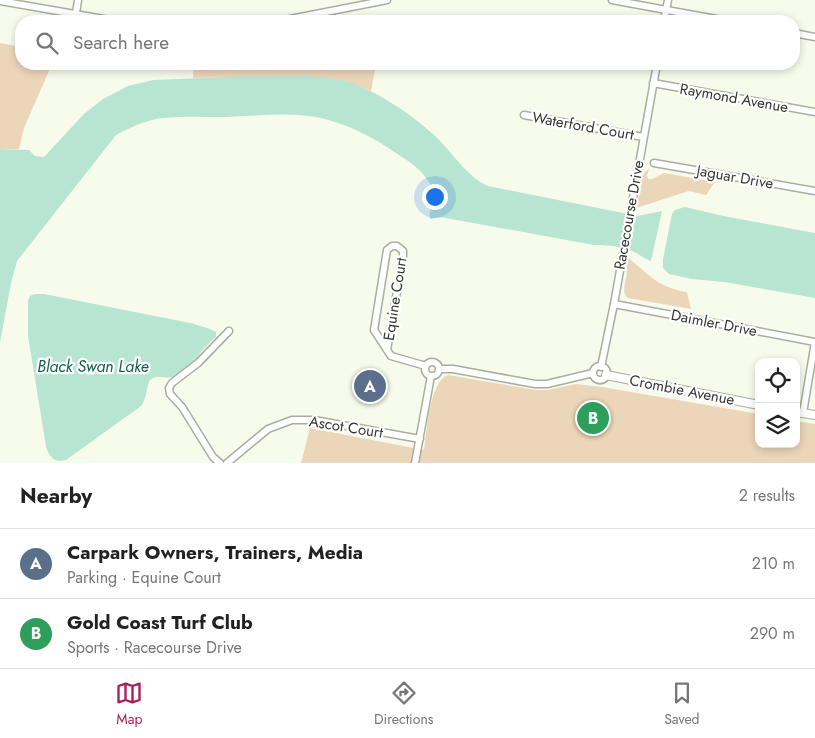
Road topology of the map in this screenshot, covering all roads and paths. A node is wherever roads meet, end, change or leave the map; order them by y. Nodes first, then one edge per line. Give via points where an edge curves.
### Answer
1 (78, 0) edge
2 (387, 0) edge
3 (612, 0) edge
4 (668, 0) edge
5 (0, 1) edge
6 (666, 10) junction
7 (76, 13) junction
8 (79, 15) edge
9 (311, 15) edge
10 (665, 15) edge
11 (694, 15) edge
12 (800, 34) edge
13 (815, 37) edge
14 (656, 70) edge
15 (653, 84) junction
16 (815, 112) edge
17 (524, 115) dead end
18 (643, 137) junction
19 (654, 163) dead end
20 (815, 191) edge
21 (614, 304) junction
22 (229, 331) dead end
23 (815, 342) edge
24 (387, 350) junction
25 (426, 366) junction
26 (601, 366) junction
27 (439, 369) junction
28 (593, 374) junction
29 (431, 376) junction
30 (606, 376) junction
31 (755, 404) edge
32 (800, 408) edge
33 (800, 412) edge
34 (815, 415) edge
35 (420, 439) junction
36 (220, 463) edge
37 (227, 463) edge
38 (415, 463) edge

1 - 7 street
2 - 9 street
3 - 6 street
4 - 6 street
5 - 7 street
6 - 10 street
6 - 11 street
7 - 8 street
12 - 13 street
14 - 15 street, Racecourse Drive
15 - 16 street, Raymond Avenue
15 - 18 street, Racecourse Drive
17 - 18 street, Waterford Court
18 - 21 street, Racecourse Drive
19 - 20 street, Jaguar Drive
21 - 23 street, Daimler Drive
21 - 26 street, Racecourse Drive
22 - 36 street via 169,388 212,457
23 - 32 street
24 - 24 street, Equine Court via 374,330 387,250 397,246 403,251 403,256
24 - 25 street, Equine Court via 391,356
25 - 27 street via 434,362
25 - 29 street via 426,372
26 - 28 street
26 - 30 street
27 - 28 street via 535,384
27 - 29 street via 436,375
28 - 30 street via 600,380
29 - 35 street
30 - 31 street, Crombie Avenue
33 - 34 street
35 - 37 street, Ascot Court via 314,420 292,420 268,429
35 - 38 street

